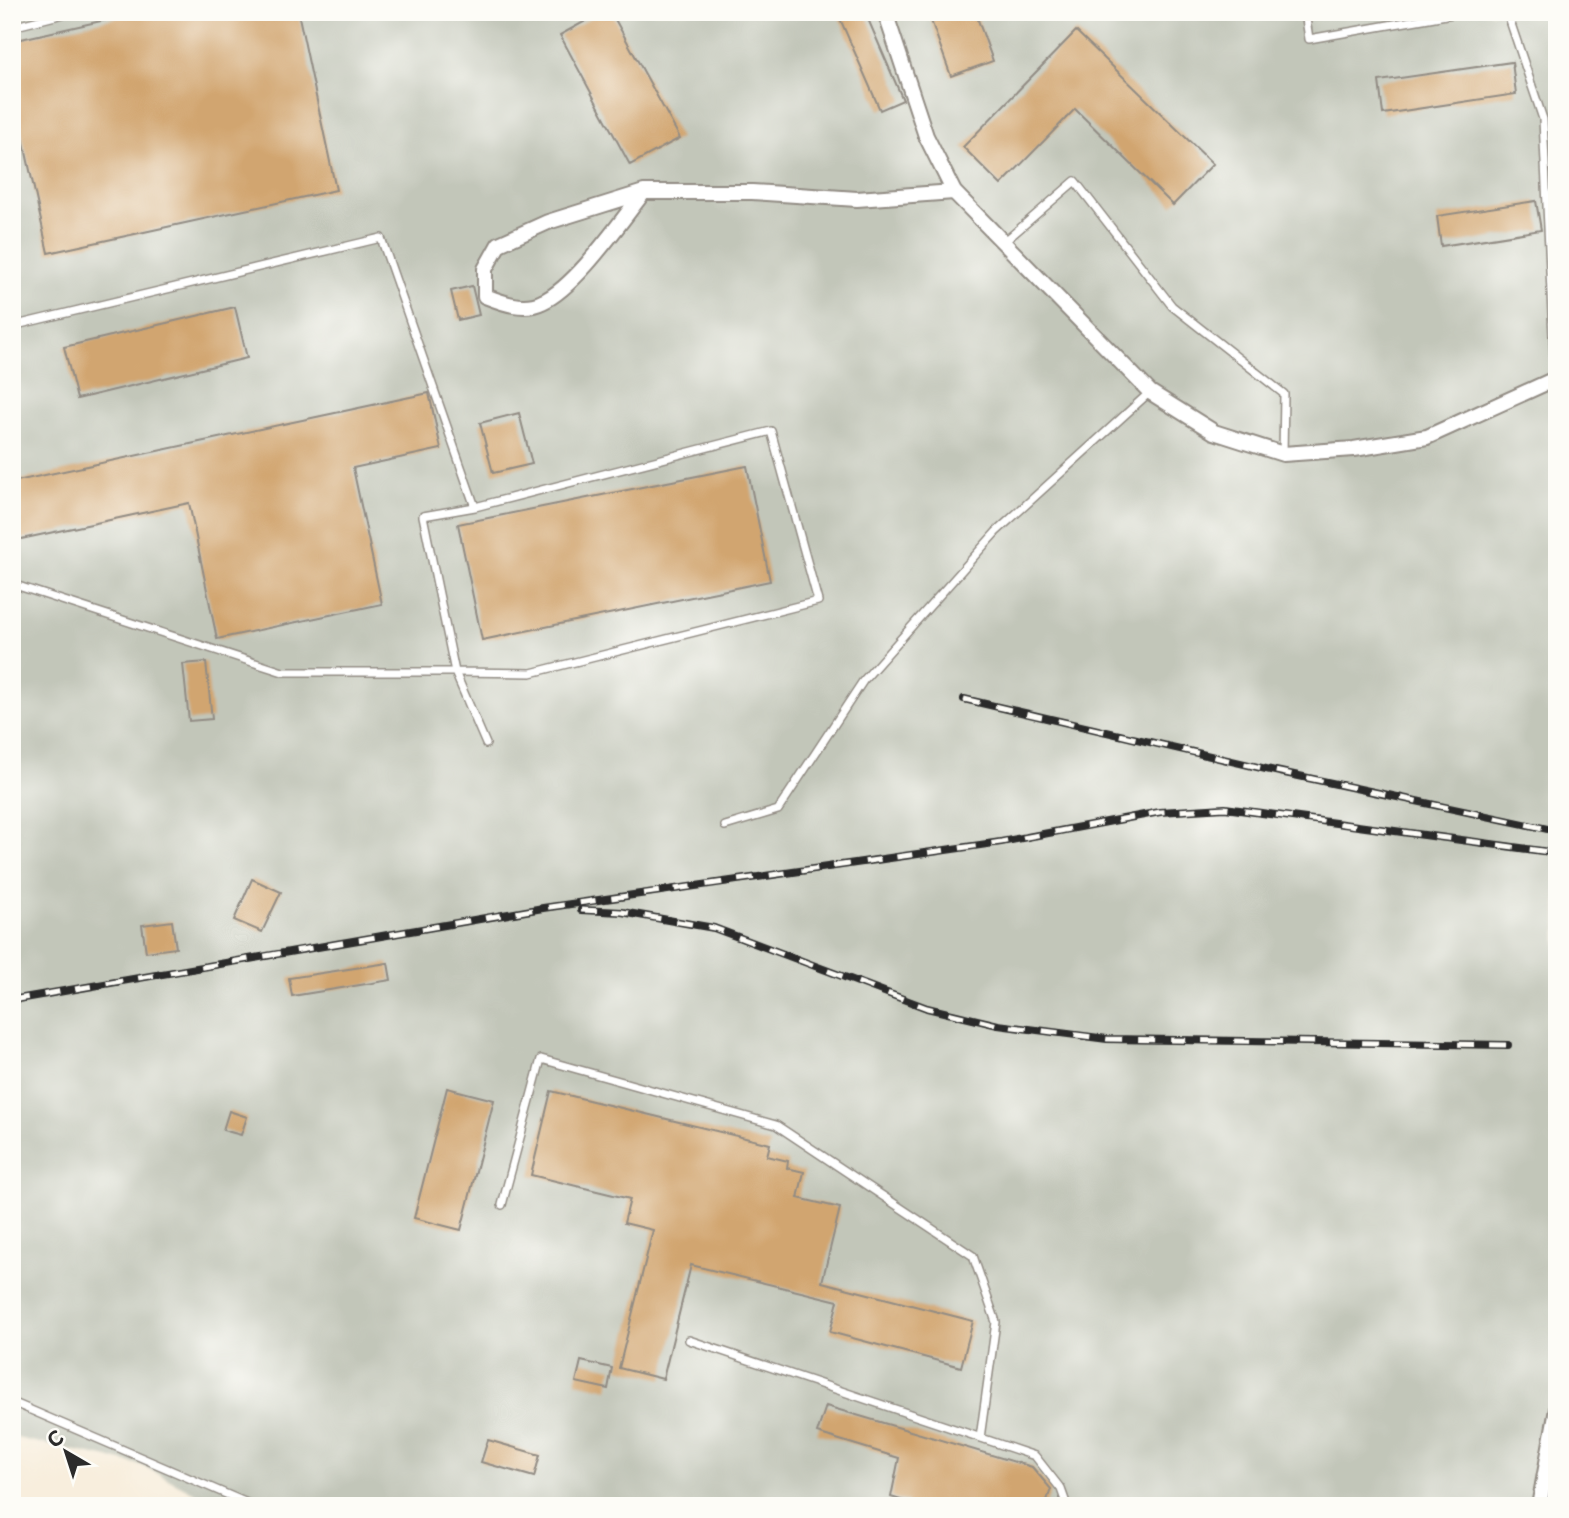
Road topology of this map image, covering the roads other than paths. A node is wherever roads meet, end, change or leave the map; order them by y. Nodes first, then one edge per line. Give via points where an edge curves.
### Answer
1 (71, 12) edge
2 (885, 12) edge
3 (1305, 12) edge
4 (1463, 12) edge
5 (1507, 12) edge
6 (12, 27) edge
7 (645, 192) junction
8 (954, 192) junction
9 (1003, 242) junction
10 (12, 326) edge
11 (1556, 378) edge
12 (1150, 392) junction
13 (1283, 454) junction
14 (475, 507) junction
15 (12, 584) edge
16 (455, 672) junction
17 (486, 744) dead end
18 (725, 826) dead end
19 (502, 1205) dead end
20 (689, 1340) dead end
21 (12, 1402) edge
22 (1557, 1409) edge
23 (980, 1438) junction
24 (254, 1506) edge
25 (1067, 1506) edge
26 (1539, 1506) edge

1 - 6 lane
2 - 8 street via 926,136
3 - 4 lane via 1309,39
5 - 11 lane via 1543,119
7 - 7 street via 548,222 499,244 485,269 485,296 513,306 542,303 573,278
7 - 8 street via 857,199
8 - 9 street
9 - 12 street
9 - 13 lane via 1075,181 1172,306 1284,394
10 - 14 lane via 381,238
11 - 13 street via 1427,437
12 - 13 street via 1214,432
12 - 18 lane via 996,532 880,661 778,810
14 - 16 lane via 423,516
14 - 16 lane via 771,431 818,601 531,673
15 - 16 lane via 283,672
16 - 17 lane
19 - 23 lane via 541,1059 776,1125 973,1256 996,1322
20 - 23 lane
21 - 24 lane
22 - 26 street
23 - 25 lane via 1035,1456 1062,1489

